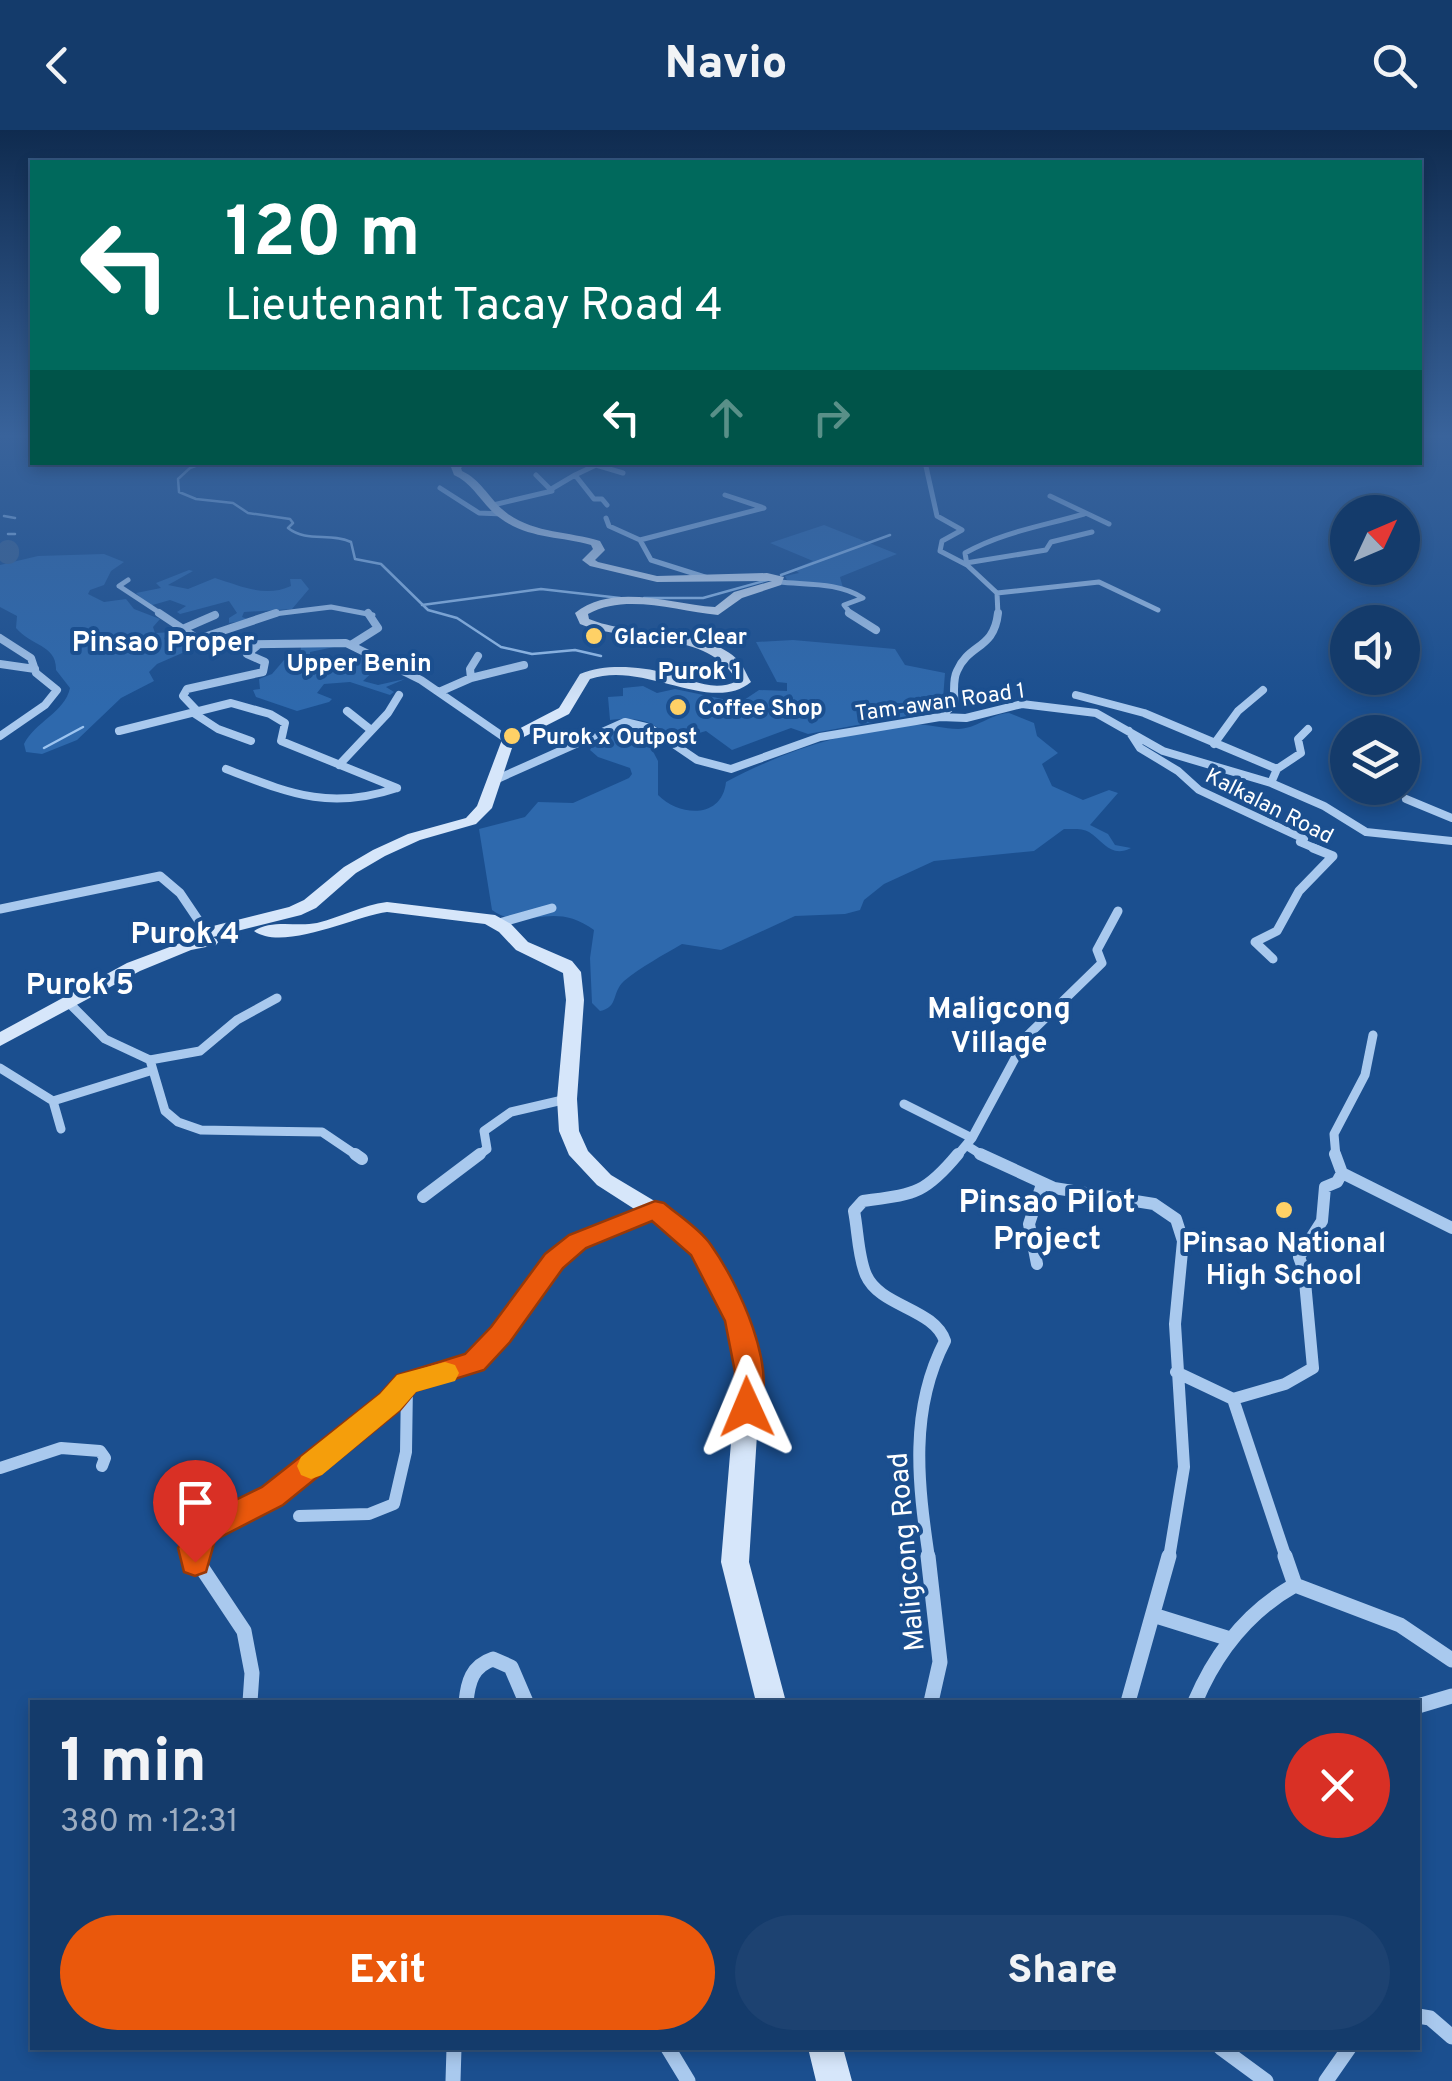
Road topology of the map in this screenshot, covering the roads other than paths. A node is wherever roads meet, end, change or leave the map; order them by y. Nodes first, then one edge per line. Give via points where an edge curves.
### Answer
1 (523, 525) edge
2 (609, 525) edge
3 (698, 525) edge
4 (953, 525) edge
5 (1047, 525) edge
6 (1092, 532) dead end
7 (640, 540) junction
8 (967, 564) junction
9 (709, 578) junction
10 (128, 580) dead end
11 (780, 582) junction
12 (997, 593) junction
13 (1158, 610) dead end
14 (215, 615) dead end
15 (186, 628) junction
16 (876, 630) dead end
17 (0, 638) edge
18 (197, 639) junction
19 (258, 645) junction
20 (351, 645) junction
21 (478, 656) dead end
22 (0, 664) edge
23 (524, 665) dead end
24 (35, 670) junction
25 (471, 678) junction
26 (1264, 690) dead end
27 (439, 692) junction
28 (398, 695) dead end
29 (1076, 696) dead end
30 (347, 710) dead end
31 (196, 713) junction
32 (940, 716) junction
33 (1308, 729) dead end
34 (370, 730) junction
35 (1129, 730) junction
36 (119, 731) dead end
37 (0, 736) edge
38 (508, 740) junction
39 (251, 741) dead end
40 (1214, 744) junction
41 (339, 765) junction
42 (226, 768) dead end
43 (1277, 769) junction
44 (494, 780) junction
45 (1271, 783) junction
46 (1420, 805) edge
47 (1452, 818) edge
48 (1452, 841) edge
49 (552, 908) dead end
50 (0, 909) edge
51 (1118, 911) dead end
52 (498, 923) junction
53 (203, 937) junction
54 (1274, 959) dead end
55 (277, 998) dead end
56 (71, 1005) junction
57 (1373, 1035) dead end
58 (0, 1040) edge
59 (151, 1065) junction
60 (0, 1068) edge
61 (567, 1099) junction
62 (54, 1101) junction
63 (904, 1104) dead end
64 (61, 1128) dead end
65 (969, 1141) junction
66 (362, 1159) dead end
67 (1342, 1173) junction
68 (1042, 1184) junction
69 (423, 1197) dead end
70 (655, 1210) junction
71 (1452, 1228) edge
72 (1037, 1264) dead end
73 (1176, 1372) junction
74 (407, 1383) junction
75 (1232, 1399) junction
76 (102, 1466) dead end
77 (0, 1468) edge
78 (299, 1516) dead end
79 (1295, 1585) junction
80 (1153, 1615) junction
81 (1230, 1639) junction
82 (1452, 1660) edge
83 (1452, 1696) edge
84 (250, 1700) edge
85 (466, 1700) edge
86 (525, 1700) edge
87 (771, 1700) edge
88 (932, 1700) edge
89 (1129, 1700) edge
90 (1197, 1700) edge
91 (1420, 1705) edge
92 (1420, 2016) edge
93 (1452, 2037) edge
94 (454, 2050) edge
95 (669, 2050) edge
96 (826, 2050) edge
97 (1224, 2050) edge
98 (1348, 2050) edge
99 (453, 2081) edge
100 (688, 2081) edge
101 (834, 2081) edge
102 (1266, 2081) edge
103 (1326, 2081) edge

1 - 9 main road via 594,542 600,548 588,558 594,564 650,579
2 - 7 street
3 - 7 street
4 - 8 street via 962,530 942,540 940,551
5 - 8 street via 998,534 968,551
6 - 8 street via 1051,542 1046,550
7 - 9 street via 651,560
8 - 12 street
9 - 11 main road via 772,576
10 - 15 street via 119,586
11 - 16 street via 859,594 863,598 844,605
11 - 38 main road via 738,595 716,612 650,602 585,609 584,621 599,629 717,652 744,682 704,690 658,675 588,675 562,712
12 - 13 street via 1099,582
12 - 32 street via 992,642 960,666 954,704
14 - 15 street
15 - 18 street
17 - 24 street via 31,658
18 - 19 street via 216,646
18 - 20 street via 277,614 352,608 372,614 378,628
19 - 20 street
19 - 31 street via 247,654 265,662 263,672 187,689 183,696
20 - 27 street
21 - 25 street
22 - 24 street
23 - 25 street
24 - 37 street via 57,690 55,697
25 - 27 street
26 - 40 street
27 - 38 street
28 - 34 street
29 - 40 street via 1124,706
30 - 34 street
31 - 36 street
31 - 39 street
31 - 41 street via 230,703 270,714 284,723 281,741
32 - 35 street, Tam-awan Road 1 via 966,718 1022,704 1086,711
32 - 44 street, Tam-awan Road 1 via 820,737 731,768 697,760 650,728 624,722
33 - 43 street via 1298,739 1300,753
34 - 41 street
35 - 45 street, Tam-awan Road 1 via 1163,751
35 - 54 street, Kalkalan Road via 1140,748 1199,790 1333,856 1298,890 1277,931 1255,942
38 - 44 main road
40 - 43 street
41 - 42 street via 397,788 371,797 304,798
43 - 45 street
44 - 53 main road via 471,821 379,853 295,911
45 - 48 street, Tam-awan Road 1 via 1366,832
46 - 47 street
49 - 52 street
50 - 53 street via 160,876 180,892
51 - 65 street, Maligcong Road via 1096,950 1102,963 1027,1036
52 - 53 main road via 387,907 320,928
52 - 61 main road via 522,946 572,972
53 - 56 main road
55 - 59 street via 200,1050
56 - 58 main road
56 - 59 street via 105,1039
57 - 67 street via 1372,1066 1336,1123 1332,1154
59 - 62 street
59 - 66 street via 165,1111 192,1128 322,1132
60 - 62 street
61 - 69 street via 491,1122 484,1131 487,1149
61 - 70 main road via 578,1155 604,1180
62 - 64 street
63 - 65 street
65 - 68 street via 1002,1170
65 - 88 street, Maligcong Road via 927,1188 863,1201 854,1211 866,1276 941,1330 945,1341 927,1370 919,1447 941,1662
67 - 71 street
67 - 75 street via 1325,1187 1322,1221 1299,1257 1314,1368 1282,1386
68 - 72 street via 1027,1221
68 - 73 street via 1072,1194 1134,1198 1176,1219 1182,1268
70 - 74 street via 578,1242 554,1261 474,1362
70 - 87 main road via 713,1266 744,1335 749,1372 734,1562
73 - 75 street
73 - 80 street via 1182,1498
74 - 78 street via 406,1452 394,1504 369,1514
74 - 84 street via 273,1496 204,1530 194,1548 195,1562 244,1631
75 - 79 street
76 - 77 street via 100,1451 61,1448
79 - 81 street via 1257,1609
79 - 82 street via 1411,1632
80 - 81 street
80 - 89 street
81 - 90 street
83 - 91 street
85 - 86 street via 470,1676 493,1659 511,1667
92 - 93 street
94 - 99 street
95 - 100 street
96 - 101 main road
97 - 102 street
98 - 103 street

